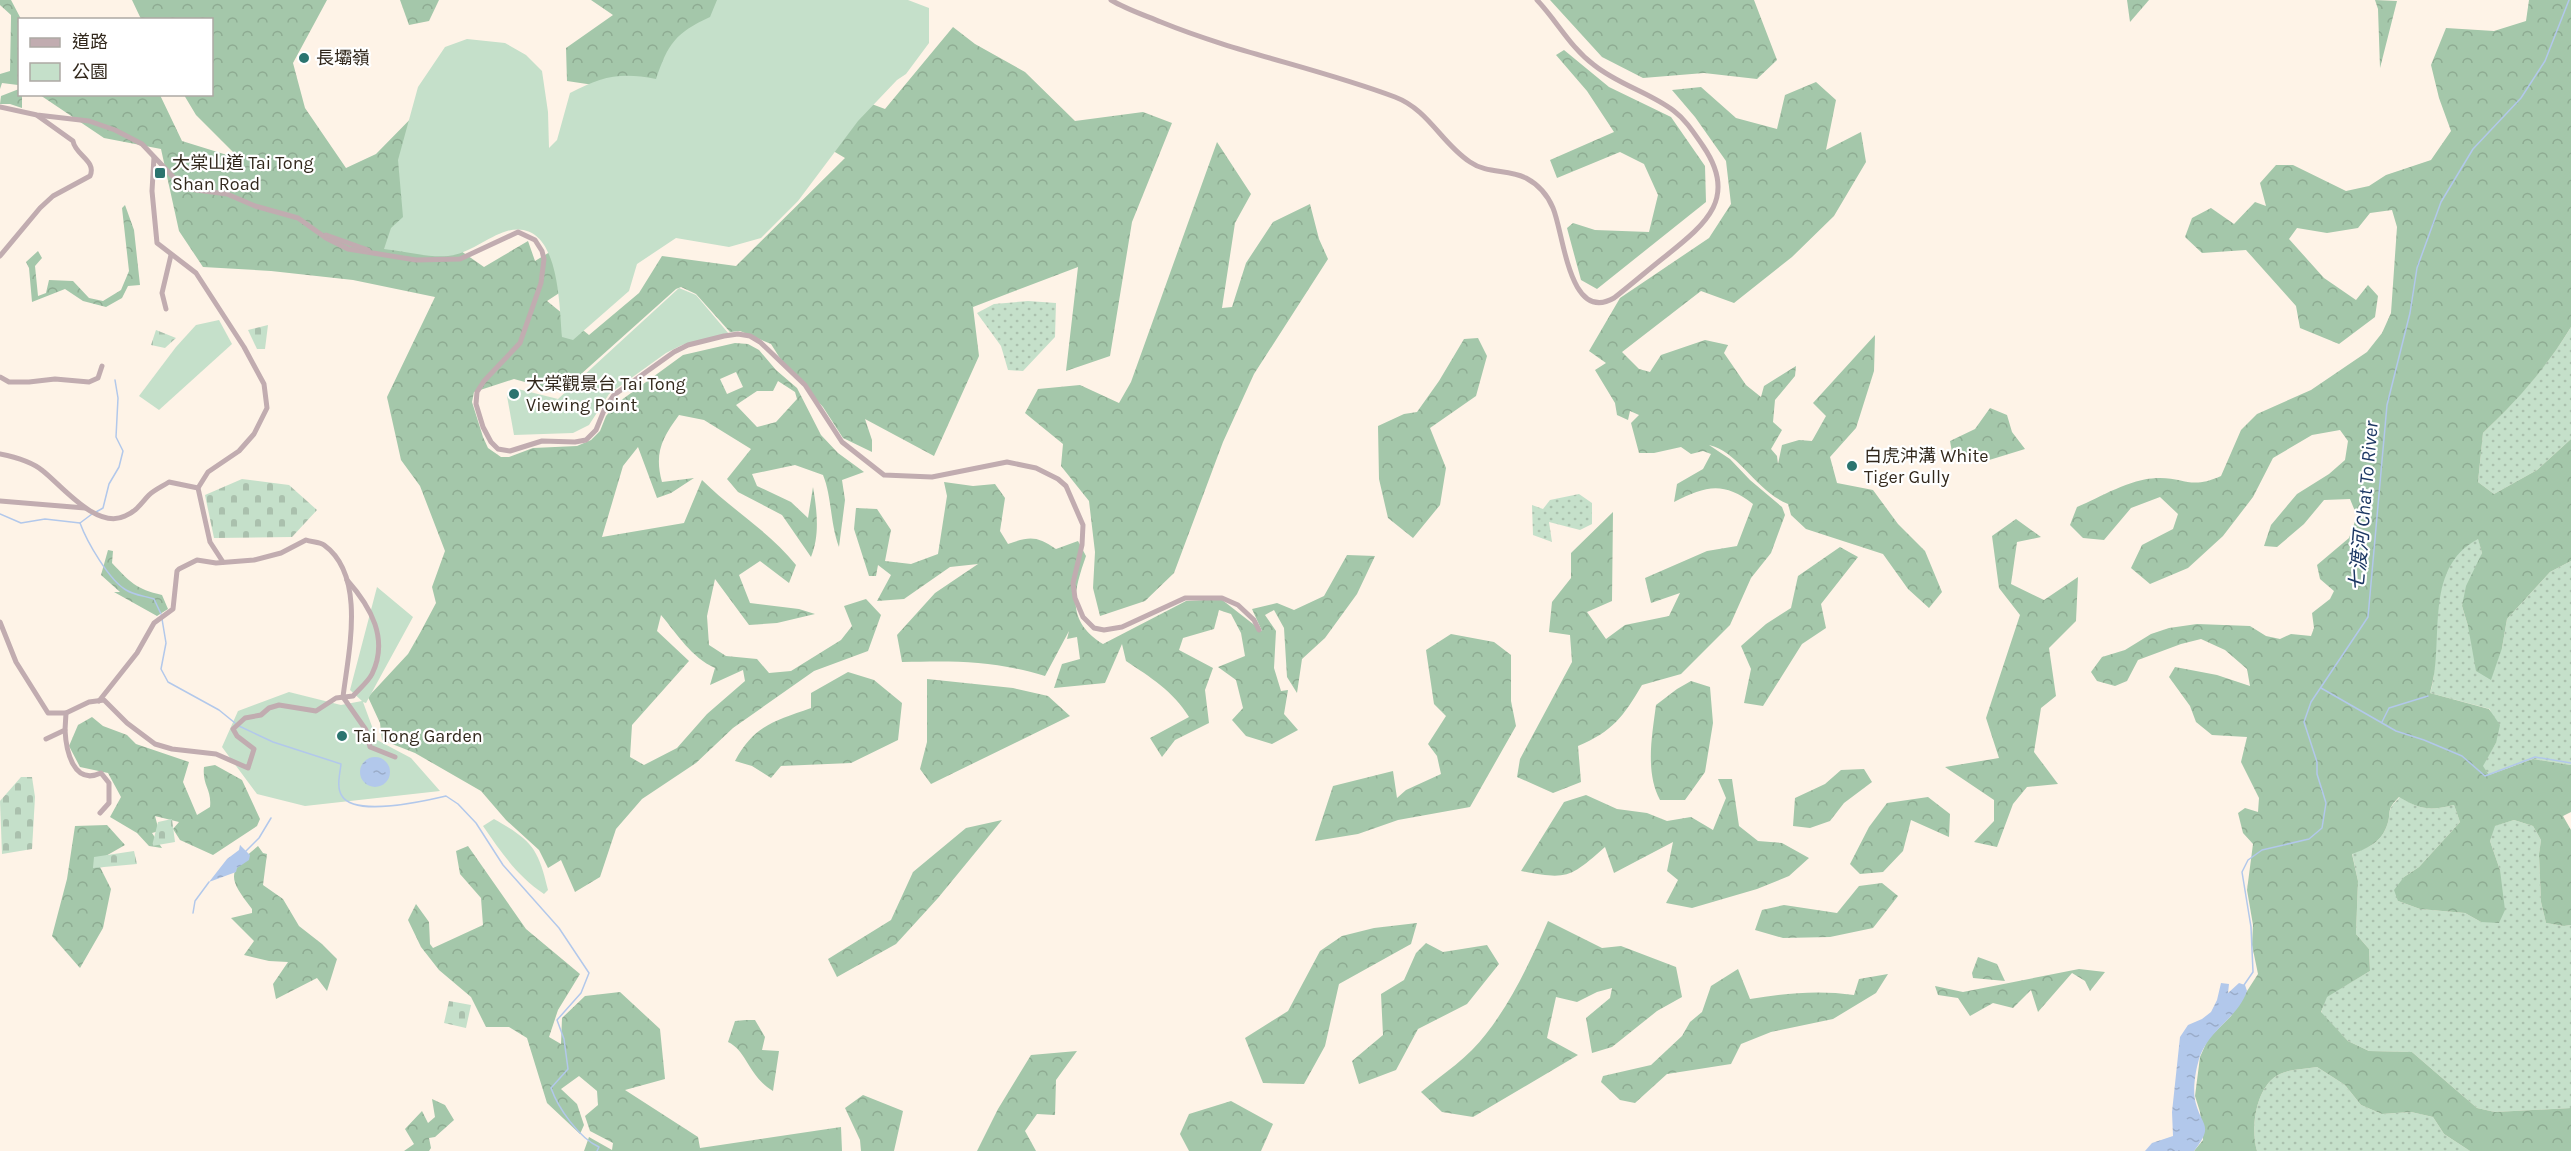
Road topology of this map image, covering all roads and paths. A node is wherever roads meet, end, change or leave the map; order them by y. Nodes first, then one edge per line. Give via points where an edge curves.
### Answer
1 (1111, 0) edge
2 (1537, 0) edge
3 (0, 107) edge
4 (37, 115) junction
5 (154, 157) junction
6 (163, 166) junction
7 (152, 171) junction
8 (171, 255) junction
9 (0, 256) edge
10 (166, 309) dead end
11 (102, 366) dead end
12 (0, 377) edge
13 (0, 454) edge
14 (198, 488) junction
15 (0, 501) edge
16 (86, 508) junction
17 (223, 562) junction
18 (348, 580) junction
19 (0, 622) edge
20 (1259, 630) dead end
21 (343, 697) junction
22 (99, 701) junction
23 (66, 713) junction
24 (65, 730) junction
25 (46, 739) dead end
26 (395, 757) dead end
27 (100, 813) dead end

1 - 2 street via 1212,42 1316,70 1410,104 1471,163 1521,176 1539,188 1553,209 1577,291 1588,301 1604,303 1705,223 1717,200 1717,175 1708,154 1678,115 1615,81 1587,60
3 - 4 street
4 - 5 street via 89,121 115,130 142,144
4 - 9 street via 73,141 92,171 90,176 46,202
5 - 6 street
5 - 7 street
6 - 7 street
6 - 20 street via 189,189 227,194 298,218 316,231 375,252 416,260 460,260 518,232 535,240 544,259 541,283 521,341 477,392 483,427 492,445 501,450 513,451 542,441 588,439 614,395 682,347 724,336 750,336 807,389 842,442 884,475 932,477 1007,462 1036,468 1058,479 1066,486 1083,525 1073,583 1083,617 1094,628 1122,627 1185,598 1222,598 1238,604
7 - 8 street via 157,243
8 - 10 street via 162,293
8 - 14 street via 196,273 244,347 264,384 267,408 254,434 239,451 208,472
11 - 12 street via 98,378 89,382 9,382
13 - 16 street via 14,456 43,470
14 - 16 street via 169,482 149,495 142,506 117,519
14 - 17 street via 210,542
15 - 16 street
17 - 18 street via 281,553 306,540 323,545
17 - 22 street via 197,560 177,571 174,609 154,622 137,653
18 - 21 street via 353,622
18 - 21 street via 364,599 380,649 371,676 353,696
19 - 23 street via 16,662 48,713
21 - 22 street via 316,711 279,705 245,718 234,729 254,749 248,768 216,754 154,744 104,700
21 - 26 street via 366,730 370,747
22 - 23 street
23 - 24 street
24 - 25 street
24 - 27 street via 66,751 72,764 82,774 101,773 109,783 109,803

